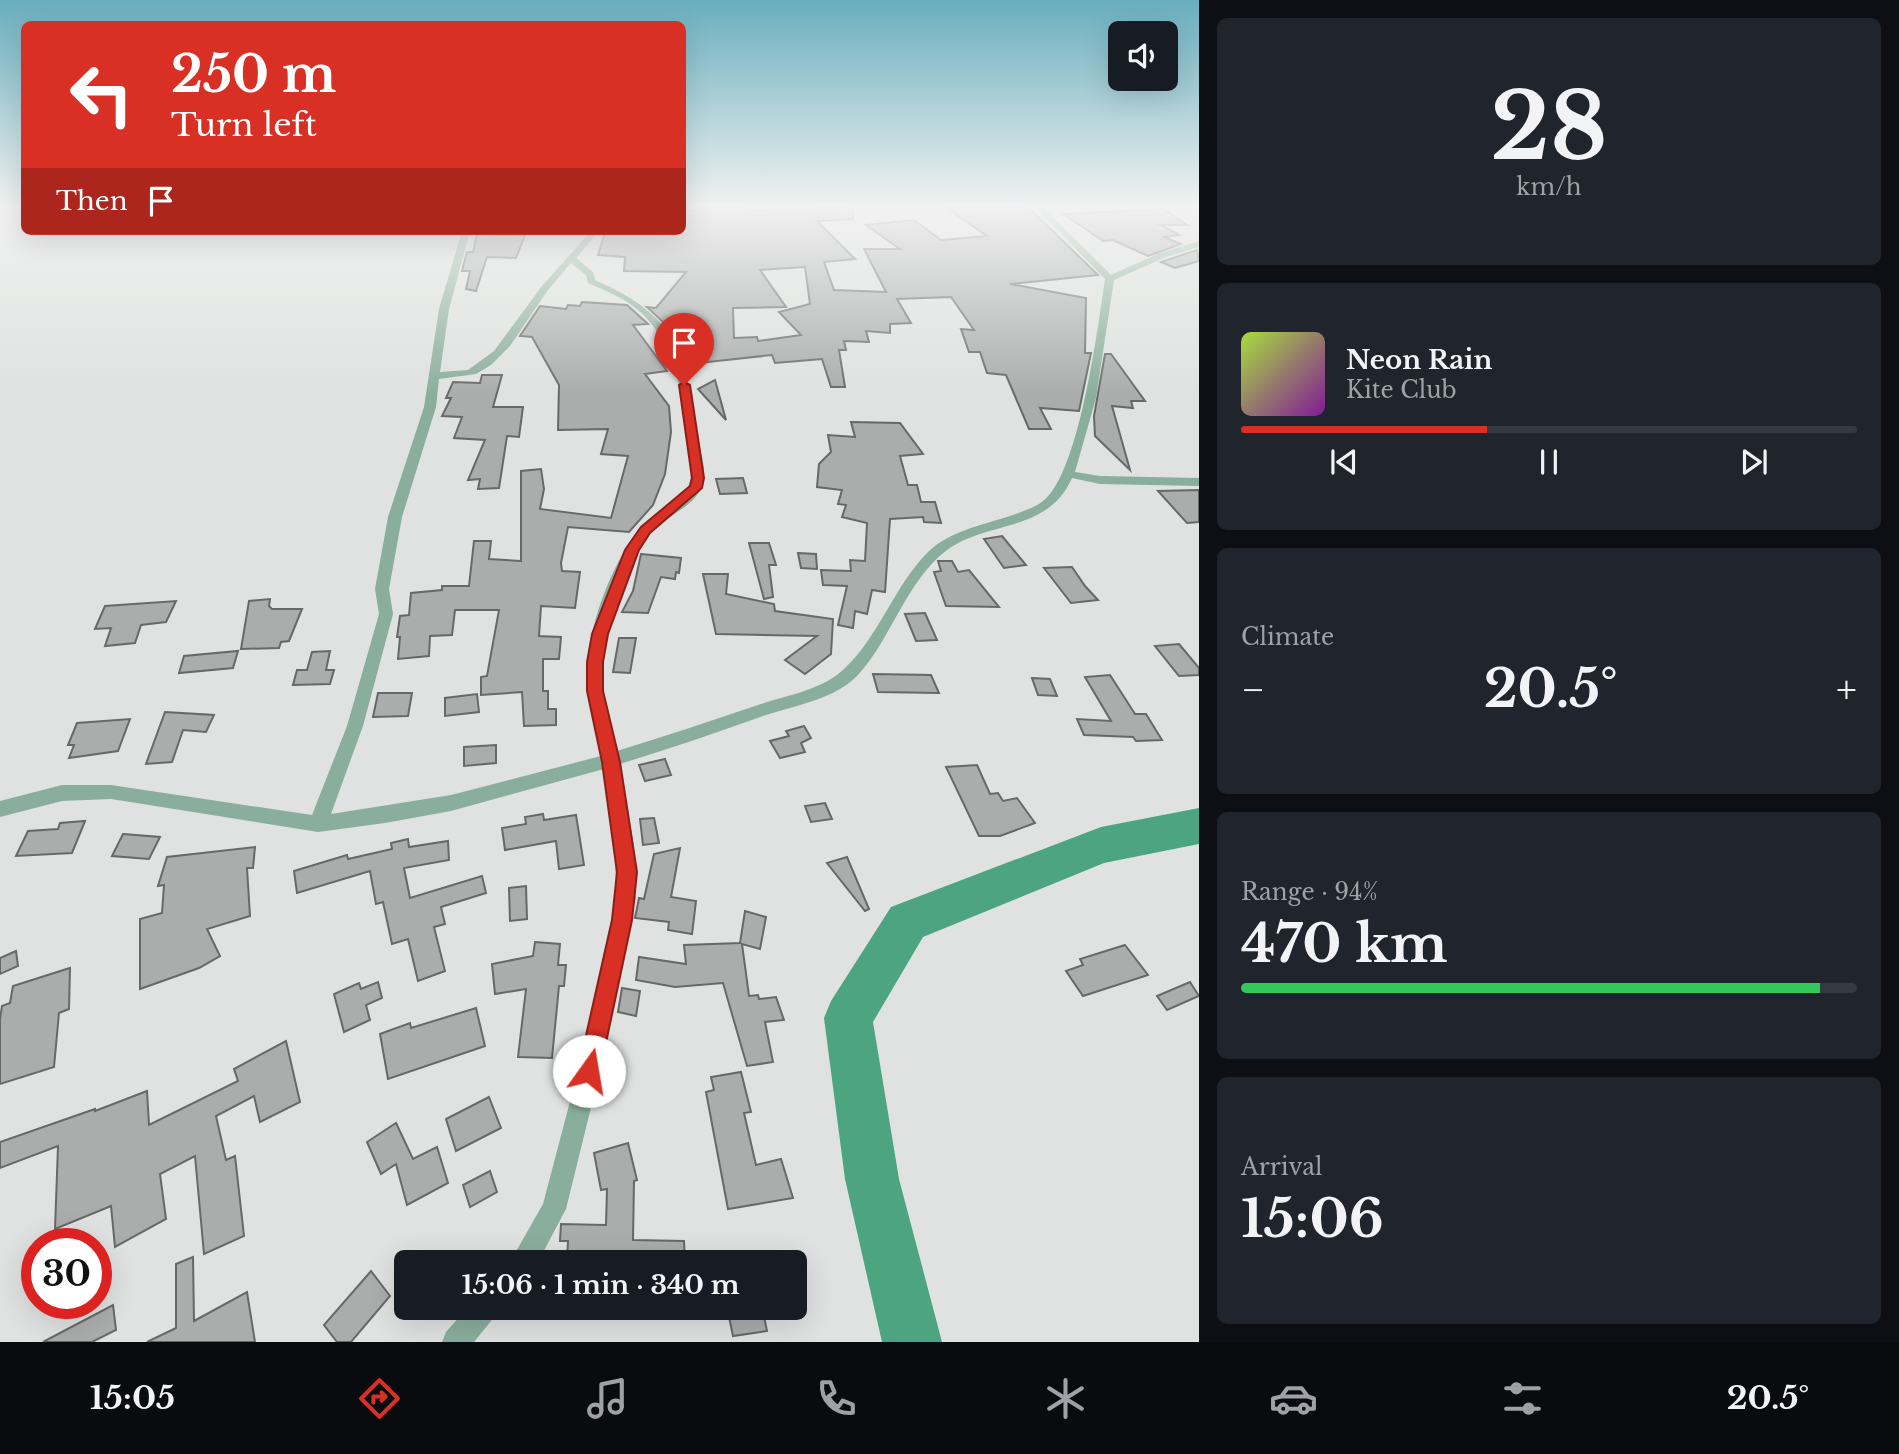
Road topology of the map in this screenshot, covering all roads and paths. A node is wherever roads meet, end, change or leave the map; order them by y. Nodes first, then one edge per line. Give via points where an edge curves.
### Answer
1 (455, 270) edge
2 (561, 270) edge
3 (585, 270) edge
4 (1101, 270) edge
5 (1131, 270) edge
6 (1110, 279) junction
7 (434, 376) junction
8 (1068, 474) junction
9 (1199, 482) edge
10 (611, 762) junction
11 (0, 809) edge
12 (318, 824) junction
13 (530, 1250) edge
14 (475, 1320) edge
15 (456, 1342) edge

1 - 7 street
2 - 7 street via 516,325 508,343 486,363 473,372
3 - 10 street via 591,281 651,315 676,347 698,478 690,496 652,524 632,550 600,634 595,691
4 - 6 street
5 - 6 street
6 - 8 street via 1089,412
7 - 12 street via 430,407 384,566 386,614 355,726
8 - 9 street via 1100,480
8 - 10 street via 1050,502 1024,517 956,539 934,555 854,672 834,686
10 - 12 street via 458,803
10 - 13 street via 627,872 626,898 554,1209
11 - 12 street via 62,793 111,792
14 - 15 street

